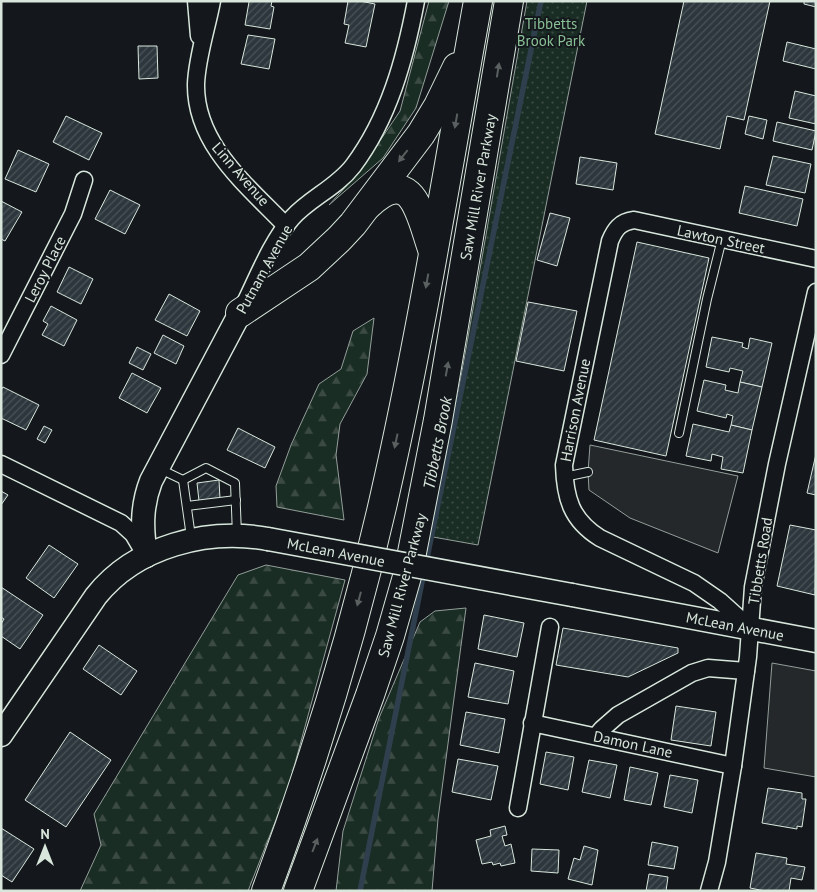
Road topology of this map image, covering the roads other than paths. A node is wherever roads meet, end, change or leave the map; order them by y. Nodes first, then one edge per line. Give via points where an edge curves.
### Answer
1 (196, 1) edge
2 (212, 1) edge
3 (416, 1) edge
4 (478, 1) edge
5 (509, 1) edge
6 (471, 39) junction
7 (201, 54) junction
8 (84, 180) dead end
9 (364, 210) junction
10 (626, 221) joint
11 (286, 226) junction
12 (722, 239) junction
13 (432, 252) junction
14 (816, 259) edge
15 (816, 292) edge
16 (240, 313) junction
17 (1, 355) edge
18 (679, 433) dead end
19 (1, 464) edge
20 (158, 468) junction
21 (588, 472) dead end
22 (564, 477) junction
23 (183, 480) junction
24 (236, 500) junction
25 (187, 506) junction
26 (238, 536) junction
27 (191, 541) junction
28 (146, 556) junction
29 (550, 628) dead end
30 (750, 628) junction
31 (816, 641) edge
32 (746, 671) junction
33 (532, 723) junction
34 (1, 734) edge
35 (596, 736) junction
36 (733, 766) junction
37 (518, 808) dead end
38 (266, 891) edge
39 (298, 891) edge
40 (709, 891) edge

1 - 7 street
2 - 7 street, Linn Avenue
3 - 11 street, Putnam Avenue via 402,59 378,124 345,175 302,208
4 - 6 highway
39 -> 5 highway, Saw Mill River Parkway via 370,695 408,573 438,420
6 -> 9 highway via 421,134
6 -> 13 highway
7 - 11 street, Linn Avenue via 196,96 210,139 227,163
8 - 17 street, Leroy Place via 73,214
9 - 13 highway via 387,191 406,192 415,201
9 - 16 highway via 309,267
10 - 12 street, Lawton Street
10 - 22 street, Harrison Avenue via 616,227 610,241 571,428
11 - 16 street, Putnam Avenue
12 - 14 street, Lawton Street
12 - 18 lane
13 -> 38 highway via 399,428 366,574 320,732
15 - 30 street, Tibbetts Road via 775,474 753,587
16 - 20 street, Putnam Avenue
19 - 28 street via 121,523 133,534
20 - 23 lane
20 - 28 street, Putnam Avenue via 147,490 143,509
21 - 22 lane
22 - 30 street, Harrison Avenue via 566,493 578,521 589,530 694,583
23 - 24 lane via 206,468 235,483
23 - 25 lane
24 - 25 lane
24 - 26 lane
25 - 27 lane
26 - 27 street, McLean Avenue
26 - 30 street, McLean Avenue, bridge
27 - 28 street, McLean Avenue
28 - 34 street, McLean Avenue via 124,568 88,606
29 - 33 street
30 - 31 street, McLean Avenue
30 - 32 street, Tibbetts Road
32 - 35 street via 708,668 692,673 618,716
32 - 36 street, Tibbetts Road
33 - 35 street, Damon Lane
33 - 37 street
35 - 36 street, Damon Lane
36 - 40 street, Tibbetts Road

